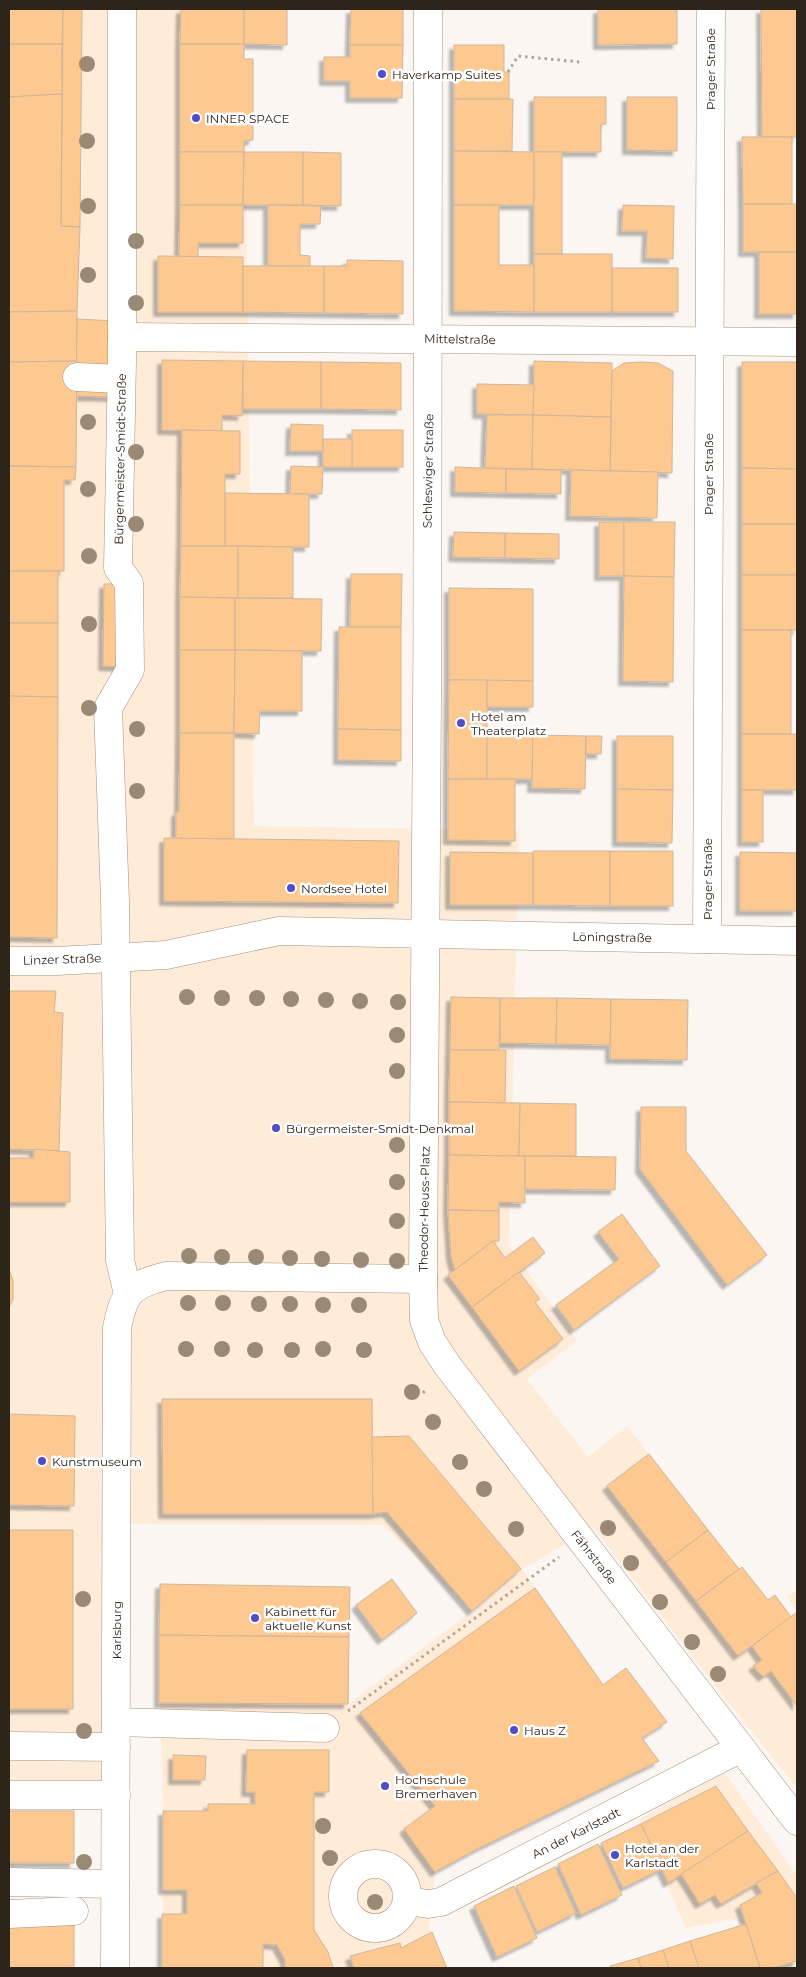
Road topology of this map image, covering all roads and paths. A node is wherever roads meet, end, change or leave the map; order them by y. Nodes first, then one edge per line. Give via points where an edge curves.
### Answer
1 (122, 9) edge
2 (428, 9) edge
3 (711, 9) edge
4 (580, 62) dead end
5 (508, 72) dead end
6 (122, 337) junction
7 (429, 339) junction
8 (709, 342) junction
9 (797, 342) edge
10 (77, 377) dead end
11 (121, 379) junction
12 (427, 933) junction
13 (707, 939) junction
14 (797, 941) edge
15 (116, 957) junction
16 (9, 961) edge
17 (423, 1279) junction
18 (128, 1294) junction
19 (582, 1540) junction
20 (324, 1728) joint
21 (116, 1735) junction
22 (9, 1746) edge
23 (741, 1748) junction
24 (9, 1795) edge
25 (116, 1796) junction
26 (797, 1821) edge
27 (9, 1882) edge
28 (115, 1884) junction
29 (407, 1900) dead end
30 (74, 1911) dead end
31 (9, 1914) edge
32 (115, 1968) edge

1 - 6 street, Bürgermeister-Smidt-Straße
2 - 7 street, Schleswiger Straße
3 - 8 street, Prager Straße
4 - 5 path via 518,56
6 - 7 street, Mittelstraße
6 - 11 street, Bürgermeister-Smidt-Straße
7 - 8 street, Mittelstraße
7 - 12 street, Schleswiger Straße
8 - 9 street, Mittelstraße
8 - 13 street, Prager Straße
10 - 11 street
11 - 15 street, Bürgermeister-Smidt-Straße via 118,568 129,583 130,670 108,708
12 - 13 street, Löningstraße
12 - 15 street via 279,931 166,954
12 - 17 street, Theodor-Heuss-Platz
13 - 14 street, Löningstraße
15 - 16 street, Linzer Straße via 57,962
15 - 18 street via 120,1260
17 - 18 street, Theodor-Heuss-Platz via 166,1276 144,1281
17 - 19 street, Fährstraße via 424,1320 432,1342
18 - 21 street, Karlsburg via 121,1307 117,1328
19 - 20 path
19 - 23 street, Fährstraße
20 - 21 street
21 - 22 street
21 - 25 street, Karlsburg
23 - 26 street, Fährstraße
23 - 29 street, An der Karlstadt via 441,1902 428,1904
24 - 25 street
25 - 28 street, Karlsburg
27 - 28 street
28 - 32 street, Karlsburg
30 - 31 street

